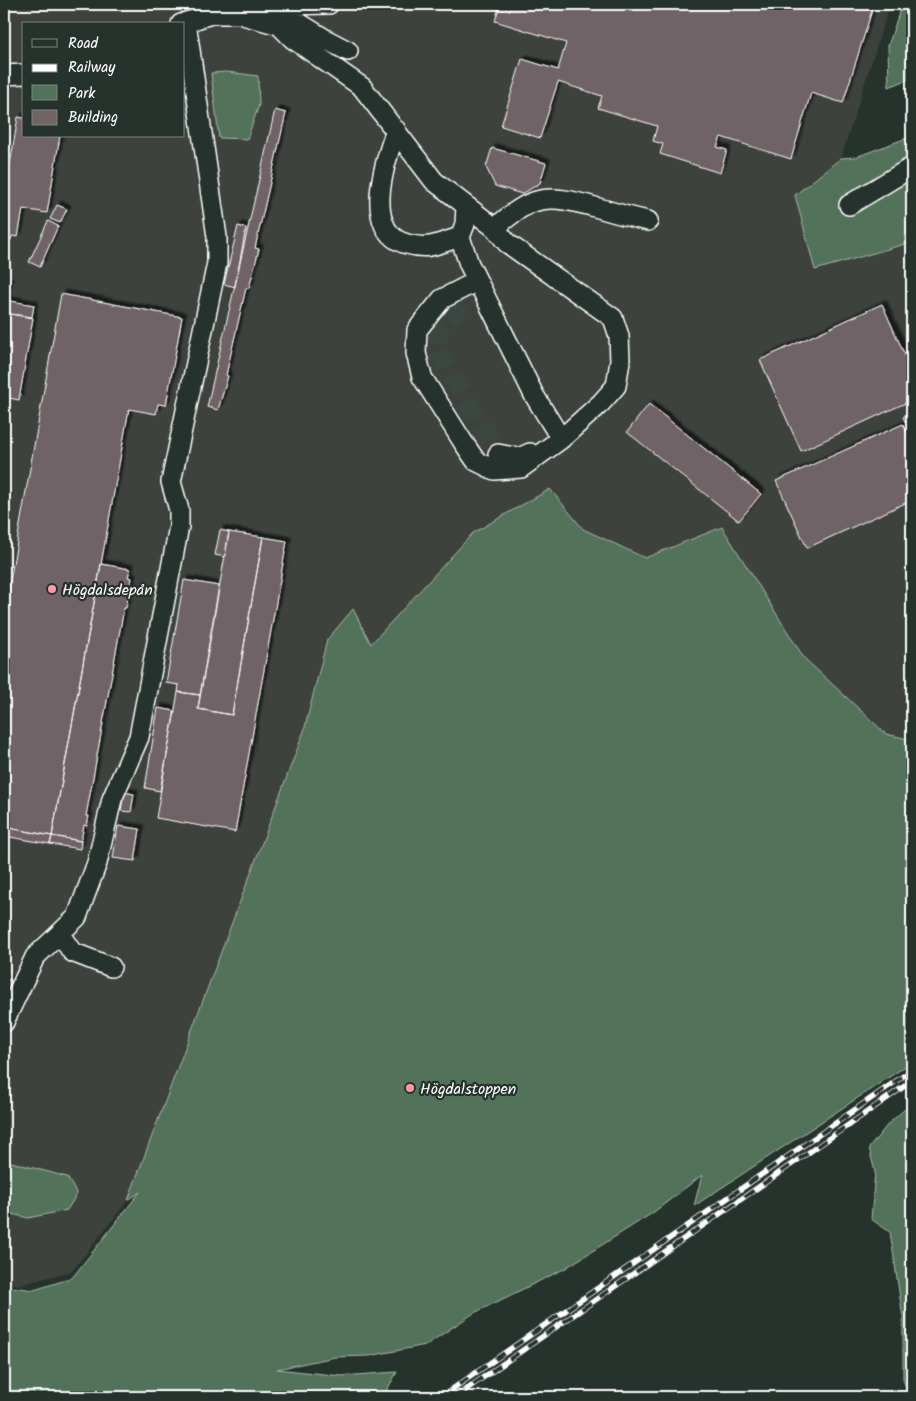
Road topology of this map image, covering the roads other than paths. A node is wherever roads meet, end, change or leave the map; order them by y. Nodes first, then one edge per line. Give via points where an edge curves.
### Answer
1 (329, 4) edge
2 (281, 6) edge
3 (239, 14) junction
4 (185, 23) edge
5 (185, 27) edge
6 (348, 51) dead end
7 (22, 74) edge
8 (4, 76) edge
9 (396, 130) junction
10 (912, 167) edge
11 (849, 205) dead end
12 (466, 206) junction
13 (648, 221) dead end
14 (495, 228) junction
15 (460, 237) junction
16 (477, 281) junction
17 (561, 439) junction
18 (498, 454) dead end
19 (60, 934) junction
20 (112, 967) dead end
21 (4, 1022) edge

1 - 2 street
2 - 3 street
2 - 6 street
3 - 4 street via 211,14
3 - 9 street via 279,25 293,39 362,87
5 - 19 street via 216,237 217,264 171,482 179,510 179,526 139,737 112,799 97,863 78,917
7 - 8 street
9 - 12 street via 434,181
9 - 15 street via 385,162 382,184 380,206 384,224 396,241 412,246 428,246
10 - 11 street
12 - 14 street
12 - 15 street
13 - 14 street via 563,198 547,198 514,211
14 - 17 street via 507,243 613,318 619,336 616,386
15 - 16 street
16 - 17 street via 534,395
16 - 17 street via 442,299 417,330 416,353 422,377 476,461 494,470 521,468
17 - 18 street via 519,458
19 - 20 street via 72,952
19 - 21 street via 35,957

